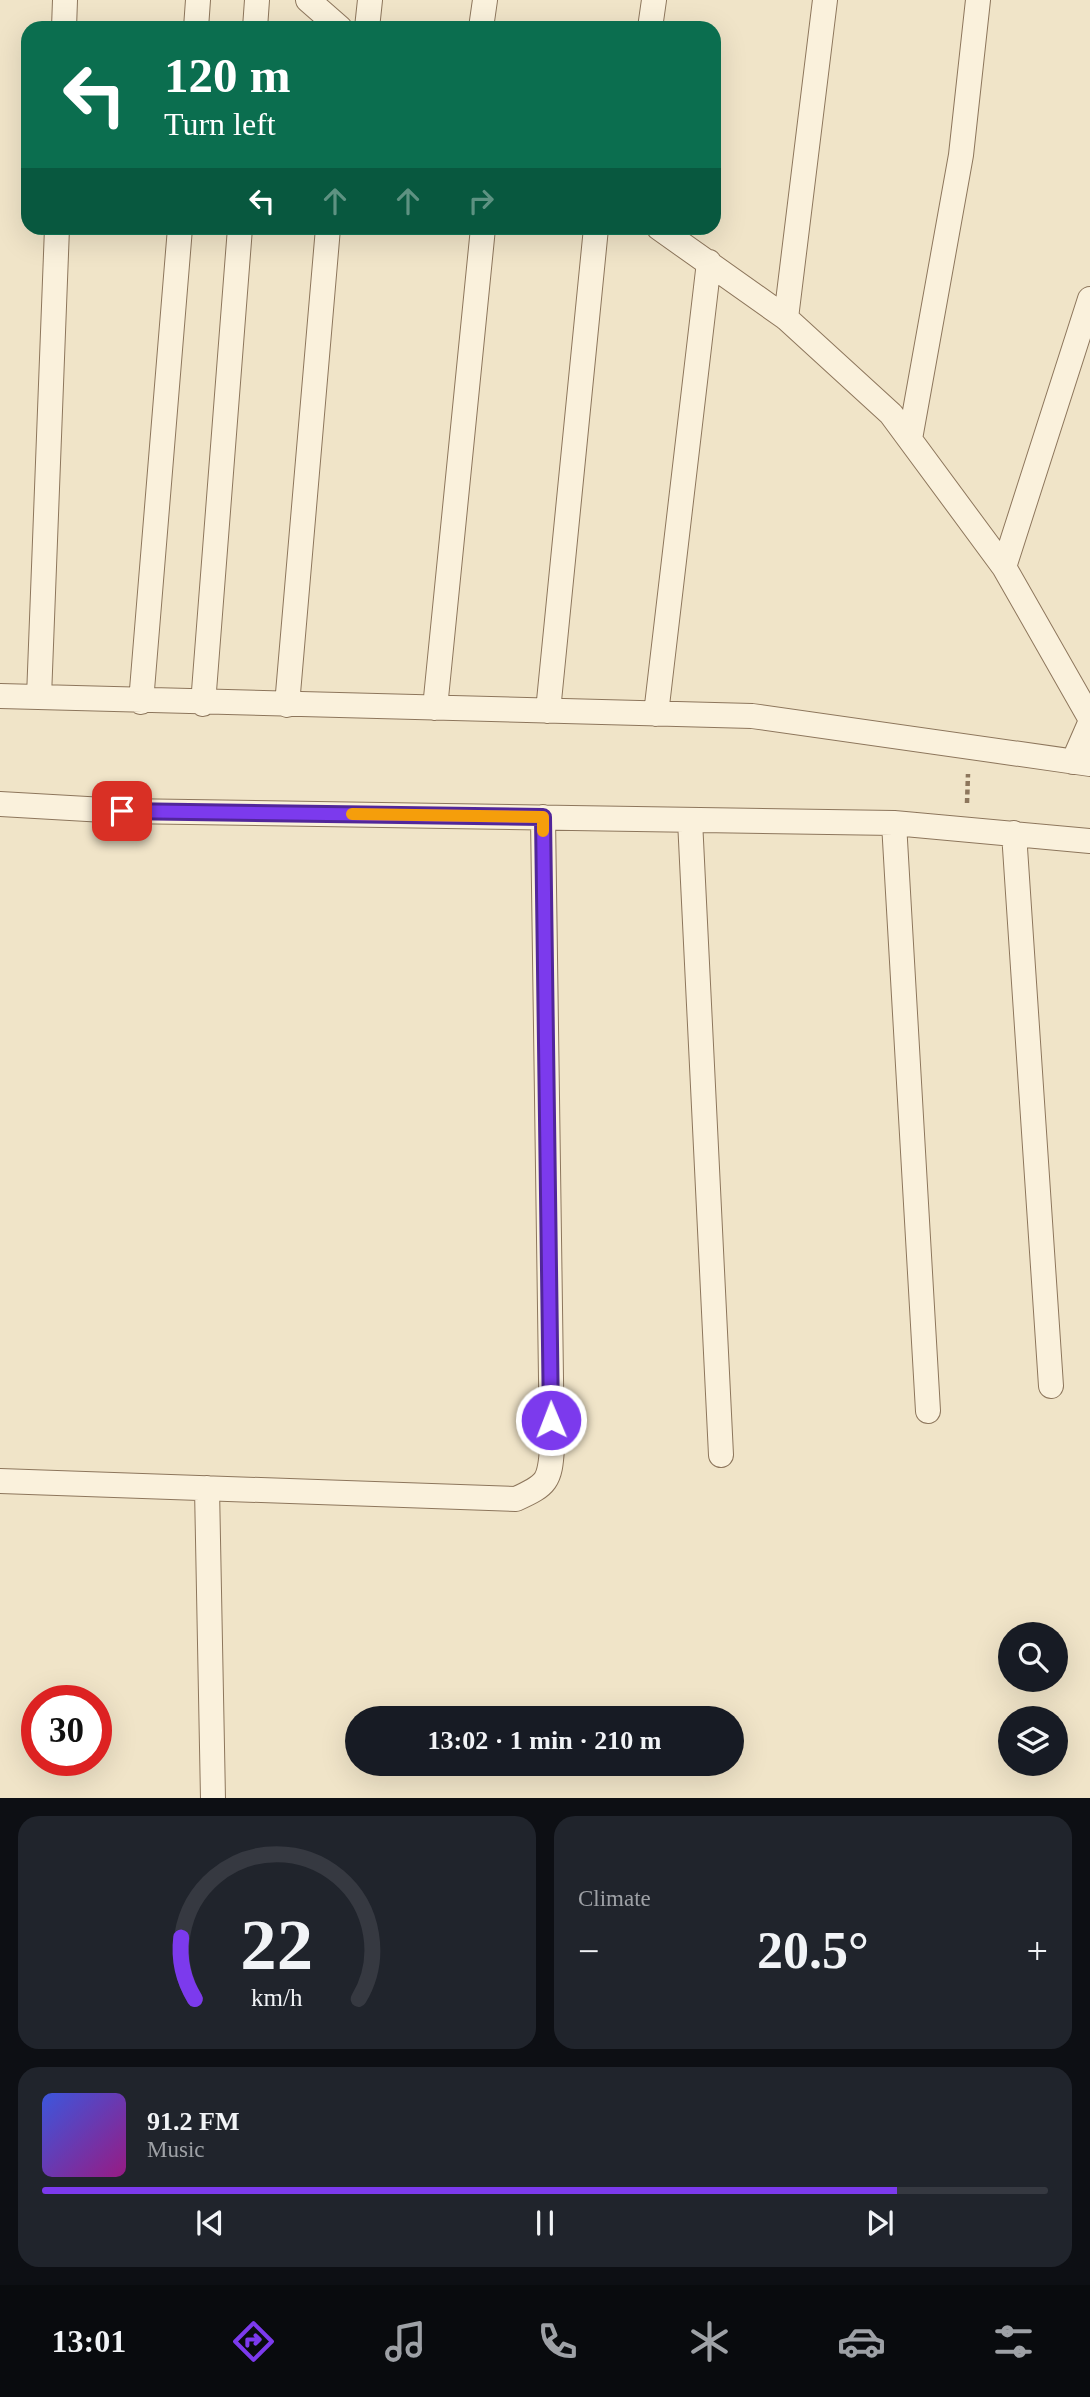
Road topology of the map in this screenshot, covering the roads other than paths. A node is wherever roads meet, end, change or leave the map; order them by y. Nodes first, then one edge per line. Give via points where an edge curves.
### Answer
1 (65, 0) edge
2 (198, 0) edge
3 (257, 0) edge
4 (308, 0) edge
5 (370, 0) edge
6 (485, 0) edge
7 (654, 0) edge
8 (825, 0) edge
9 (978, 0) edge
10 (64, 21) edge
11 (196, 21) edge
12 (256, 21) edge
13 (332, 21) edge
14 (368, 21) edge
15 (482, 21) edge
16 (651, 21) edge
17 (57, 235) edge
18 (179, 235) edge
19 (239, 235) edge
20 (327, 235) edge
21 (482, 235) edge
22 (595, 235) edge
23 (669, 235) edge
24 (709, 262) junction
25 (1090, 299) edge
26 (786, 318) junction
27 (910, 439) junction
28 (1004, 567) junction
29 (0, 696) edge
30 (39, 697) junction
31 (141, 702) junction
32 (203, 704) junction
33 (287, 705) junction
34 (435, 708) junction
35 (548, 711) junction
36 (656, 714) junction
37 (1090, 718) edge
38 (1090, 723) edge
39 (1081, 763) edge
40 (0, 804) edge
41 (543, 817) junction
42 (690, 820) junction
43 (894, 823) junction
44 (1014, 833) junction
45 (1090, 841) edge
46 (1051, 1387) dead end
47 (928, 1411) dead end
48 (722, 1455) dead end
49 (0, 1481) edge
50 (207, 1488) junction
51 (213, 1798) edge

1 - 10 street
2 - 11 street
3 - 12 street
4 - 13 street
5 - 14 street
6 - 15 street
7 - 16 street
8 - 26 street
9 - 27 street via 961,155
17 - 30 street
18 - 31 street
19 - 32 street
20 - 33 street
21 - 34 street
22 - 35 street
23 - 24 street
24 - 26 street
24 - 36 street
25 - 28 street
26 - 27 street via 891,414
27 - 28 street
28 - 37 street
29 - 30 street
30 - 31 street
31 - 32 street
32 - 33 street
33 - 34 street
34 - 35 street
35 - 36 street
36 - 39 street via 752,716
38 - 39 street
40 - 41 street via 122,811
41 - 42 street
41 - 50 street via 550,1475 540,1488 516,1499
42 - 43 street
42 - 48 street
43 - 44 street
43 - 47 street
44 - 45 street
44 - 46 street
49 - 50 street
50 - 51 street

